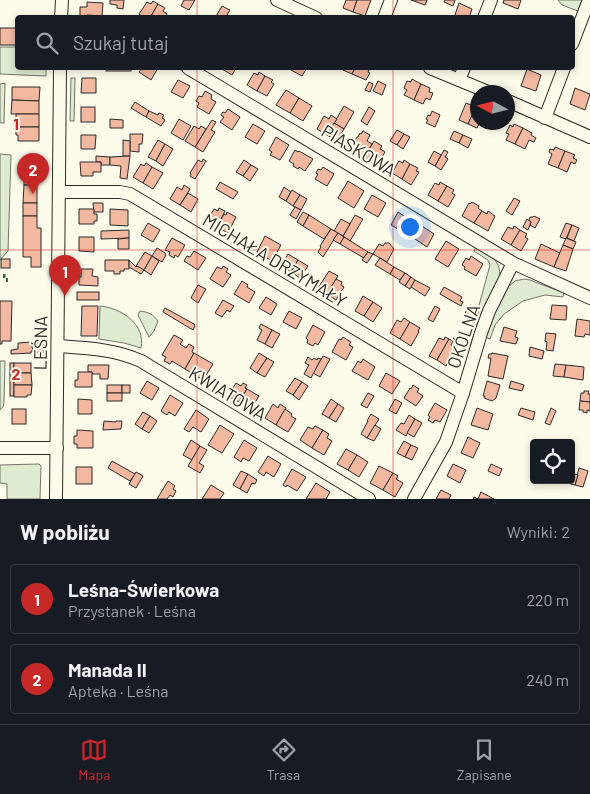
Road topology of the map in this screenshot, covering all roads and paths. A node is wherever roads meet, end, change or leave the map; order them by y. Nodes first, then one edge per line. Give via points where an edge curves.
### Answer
1 (62, 0) edge
2 (277, 0) edge
3 (391, 0) edge
4 (490, 0) edge
5 (589, 0) edge
6 (61, 15) edge
7 (310, 15) edge
8 (385, 15) edge
9 (485, 15) edge
10 (575, 36) edge
11 (60, 70) edge
12 (191, 70) edge
13 (435, 70) edge
14 (463, 70) edge
15 (563, 70) edge
16 (459, 80) junction
17 (471, 85) edge
18 (515, 104) edge
19 (545, 118) junction
20 (590, 137) edge
21 (59, 192) junction
22 (513, 263) junction
23 (590, 298) edge
24 (58, 346) junction
25 (463, 393) junction
26 (0, 448) edge
27 (57, 448) junction
28 (56, 499) edge
29 (369, 499) edge
30 (414, 499) edge

1 - 6 street
2 - 7 street
3 - 8 street
4 - 9 street
5 - 10 street
11 - 21 street, LEŚNA
12 - 22 street, PIASKOWA
13 - 16 street
14 - 16 street
15 - 19 street
16 - 17 street
18 - 19 street
19 - 20 street
21 - 24 street, LEŚNA
21 - 25 street, MICHAŁA DRZYMAŁY via 130,194
22 - 23 street
22 - 25 street, OKÓLNA via 481,334
24 - 27 street, LEŚNA
24 - 29 street, KWIATOWA via 120,353 141,360
25 - 30 street, OKÓLNA via 446,442
26 - 27 street
27 - 28 street, LEŚNA

